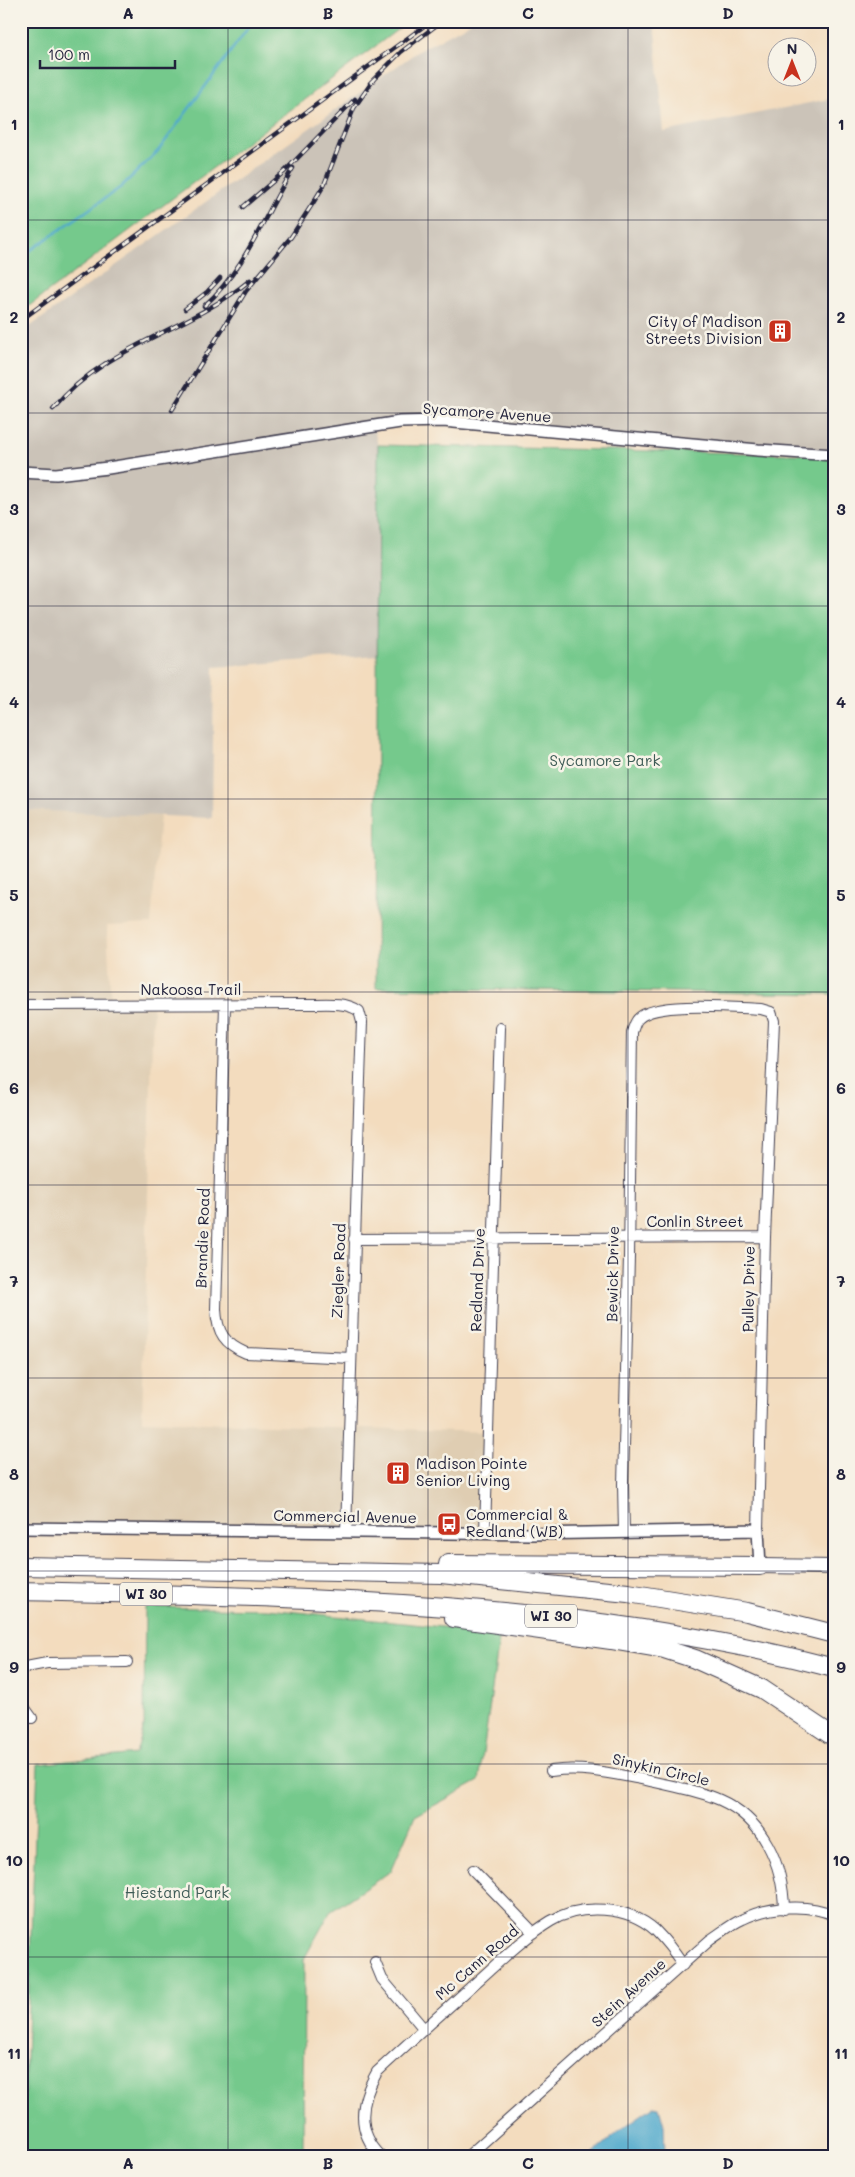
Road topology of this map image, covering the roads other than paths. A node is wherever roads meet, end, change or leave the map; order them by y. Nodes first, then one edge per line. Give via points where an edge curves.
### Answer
1 (834, 455) edge
2 (21, 472) edge
3 (21, 1005) edge
4 (225, 1005) junction
5 (359, 1011) joint
6 (771, 1012) joint
7 (500, 1028) dead end
8 (765, 1237) junction
9 (494, 1238) junction
10 (629, 1238) junction
11 (354, 1239) junction
12 (351, 1358) junction
13 (21, 1528) edge
14 (758, 1530) junction
15 (346, 1532) junction
16 (624, 1532) junction
17 (485, 1533) junction
18 (21, 1566) edge
19 (760, 1566) junction
20 (834, 1567) edge
21 (293, 1570) junction
22 (21, 1591) edge
23 (264, 1597) junction
24 (834, 1634) edge
25 (127, 1662) dead end
26 (21, 1668) edge
27 (834, 1668) edge
28 (21, 1703) edge
29 (32, 1718) dead end
30 (834, 1737) edge
31 (552, 1771) dead end
32 (473, 1870) dead end
33 (784, 1908) junction
34 (834, 1915) edge
35 (534, 1933) junction
36 (374, 1962) dead end
37 (683, 1965) junction
38 (424, 2029) junction
39 (381, 2156) edge
40 (468, 2156) edge

1 - 2 street, Sycamore Avenue via 443,421 400,422 56,474
3 - 4 street, Nakoosa Trail
4 - 5 street, Nakoosa Trail via 344,1005
4 - 12 street, Brandie Road via 217,1326 231,1346 246,1353
5 - 11 street, Ziegler Road via 362,1022
6 - 8 street, Pulley Drive via 774,1036
6 - 10 street, Bewick Drive via 688,1007 658,1010 638,1018 632,1032
7 - 9 street, Redland Drive
8 - 10 street, Conlin Street
8 - 14 street, Pulley Drive
9 - 10 street, Conlin Street
9 - 11 street, Conlin Street
9 - 17 street, Redland Drive
10 - 16 street, Bewick Drive
11 - 12 street, Ziegler Road
12 - 15 street, Ziegler Road
13 - 15 street, Commercial Avenue
14 - 16 street, Commercial Avenue
14 - 19 street, Pulley Drive
15 - 17 street, Commercial Avenue
16 - 17 street, Commercial Avenue
18 - 21 highway, WI 30
19 - 20 main road
19 - 21 highway via 428,1564
21 - 24 highway, WI 30 via 441,1574 619,1592 747,1612
22 - 23 highway, WI 30
23 - 27 highway, WI 30 via 490,1609 560,1617 705,1639
23 - 30 highway via 467,1619 664,1650 695,1659 762,1689
25 - 26 street via 47,1663
28 - 29 street
31 - 33 street, Sinykin Circle via 593,1769 721,1800 759,1830 775,1858
32 - 35 street
33 - 34 street, Stein Avenue via 804,1908
33 - 37 street, Stein Avenue via 754,1914 735,1923
35 - 37 street, Mc Cann Road via 552,1920 574,1912 592,1909 612,1911 654,1929
35 - 38 street, Mc Cann Road
36 - 38 street via 382,1978
37 - 40 street, Stein Avenue
38 - 39 street, Mc Cann Road via 377,2072 366,2091 363,2120 368,2138

